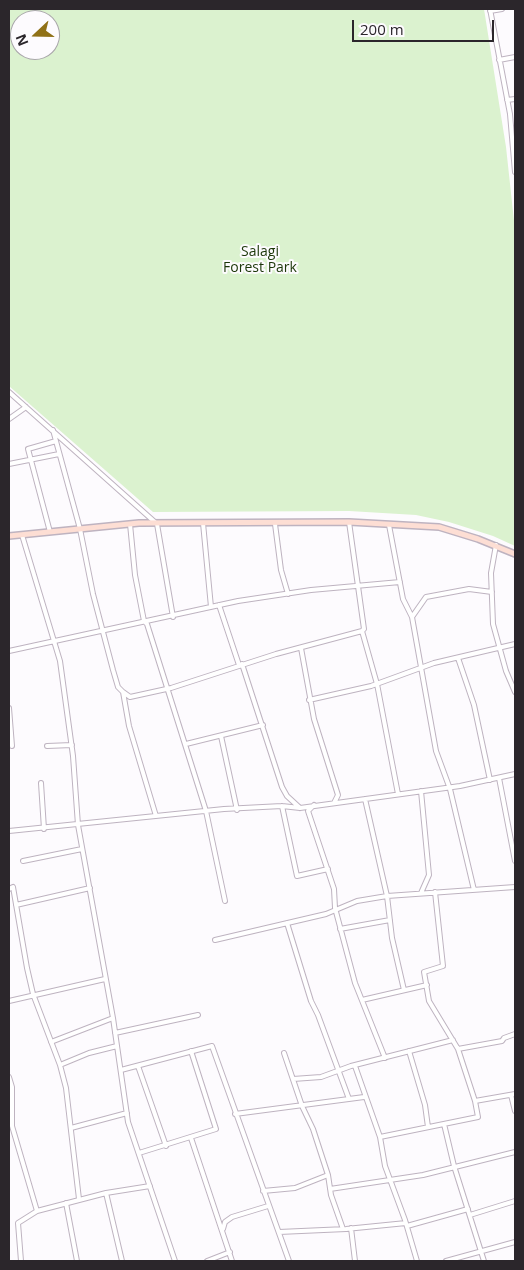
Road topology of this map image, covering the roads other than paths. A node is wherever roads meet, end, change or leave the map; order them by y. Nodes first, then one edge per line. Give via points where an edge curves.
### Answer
1 (502, 9) edge
2 (490, 10) edge
3 (515, 58) edge
4 (499, 60) junction
5 (515, 99) edge
6 (507, 100) junction
7 (514, 147) edge
8 (515, 172) edge
9 (9, 392) edge
10 (26, 407) junction
11 (9, 419) edge
12 (53, 430) junction
13 (56, 441) junction
14 (59, 454) junction
15 (30, 460) junction
16 (9, 464) edge
17 (203, 522) junction
18 (350, 522) junction
19 (130, 524) junction
20 (157, 524) junction
21 (275, 524) junction
22 (389, 525) junction
23 (80, 528) junction
24 (50, 532) junction
25 (22, 535) junction
26 (9, 536) edge
27 (496, 545) junction
28 (515, 554) edge
29 (400, 582) junction
30 (359, 584) junction
31 (492, 592) junction
32 (288, 594) junction
33 (219, 605) junction
34 (211, 607) junction
35 (172, 616) junction
36 (412, 617) junction
37 (144, 620) junction
38 (102, 630) junction
39 (362, 632) junction
40 (54, 641) junction
41 (515, 644) edge
42 (301, 648) junction
43 (499, 648) junction
44 (9, 651) edge
45 (458, 658) junction
46 (241, 665) junction
47 (421, 668) junction
48 (377, 684) junction
49 (166, 689) junction
50 (123, 692) junction
51 (515, 692) edge
52 (310, 700) junction
53 (9, 708) edge
54 (263, 725) junction
55 (221, 736) junction
56 (186, 744) junction
57 (72, 745) junction
58 (12, 746) dead end
59 (47, 746) dead end
60 (515, 774) edge
61 (499, 778) junction
62 (490, 780) junction
63 (41, 783) dead end
64 (447, 787) junction
65 (422, 791) junction
66 (398, 794) junction
67 (365, 799) junction
68 (334, 803) junction
69 (282, 806) junction
70 (314, 806) junction
71 (300, 808) junction
72 (237, 810) junction
73 (206, 811) junction
74 (156, 816) junction
75 (78, 825) junction
76 (44, 829) junction
77 (9, 831) edge
78 (82, 849) junction
79 (23, 861) dead end
80 (515, 861) edge
81 (328, 869) junction
82 (515, 887) edge
83 (90, 888) junction
84 (9, 889) edge
85 (474, 890) junction
86 (435, 892) junction
87 (421, 893) junction
88 (387, 896) junction
89 (225, 901) dead end
90 (16, 905) junction
91 (336, 908) junction
92 (390, 920) junction
93 (287, 923) junction
94 (340, 929) junction
95 (215, 940) dead end
96 (105, 979) junction
97 (427, 985) junction
98 (404, 990) junction
99 (33, 994) junction
100 (9, 1000) edge
101 (362, 1000) junction
102 (198, 1015) dead end
103 (113, 1018) junction
104 (115, 1033) junction
105 (515, 1034) edge
106 (453, 1040) junction
107 (51, 1042) junction
108 (117, 1046) junction
109 (458, 1049) junction
110 (191, 1051) junction
111 (409, 1051) junction
112 (284, 1053) dead end
113 (385, 1058) junction
114 (60, 1065) junction
115 (138, 1066) junction
116 (355, 1066) junction
117 (121, 1070) junction
118 (340, 1070) junction
119 (9, 1077) edge
120 (293, 1079) junction
121 (513, 1095) edge
122 (364, 1097) junction
123 (349, 1099) junction
124 (475, 1101) junction
125 (302, 1106) junction
126 (515, 1111) edge
127 (127, 1113) junction
128 (235, 1114) junction
129 (444, 1124) junction
130 (10, 1127) edge
131 (428, 1127) junction
132 (71, 1128) junction
133 (380, 1137) junction
134 (191, 1138) junction
135 (166, 1146) junction
136 (515, 1152) edge
137 (139, 1153) junction
138 (454, 1166) junction
139 (328, 1175) junction
140 (390, 1179) junction
141 (150, 1186) junction
142 (330, 1189) junction
143 (263, 1191) junction
144 (106, 1193) junction
145 (79, 1199) junction
146 (515, 1201) edge
147 (66, 1203) junction
148 (268, 1206) junction
149 (468, 1209) junction
150 (37, 1211) junction
151 (470, 1215) junction
152 (407, 1224) junction
153 (351, 1228) junction
154 (222, 1230) junction
155 (343, 1230) junction
156 (279, 1232) junction
157 (515, 1242) edge
158 (230, 1252) junction
159 (481, 1253) junction
160 (21, 1261) edge
161 (77, 1261) edge
162 (122, 1261) edge
163 (175, 1261) edge
164 (207, 1261) edge
165 (232, 1261) edge
166 (289, 1261) edge
167 (356, 1261) edge
168 (417, 1261) edge
169 (446, 1261) edge
170 (484, 1261) edge

1 - 2 street
2 - 4 street
3 - 4 street
4 - 6 street
5 - 6 street
6 - 7 street
7 - 8 street
9 - 10 street
10 - 11 street
10 - 12 street
12 - 13 street
12 - 20 street
13 - 14 street
13 - 15 street via 28,449
14 - 15 street
14 - 23 street
15 - 16 street
15 - 24 street
17 - 20 street
17 - 21 street
17 - 34 street
18 - 21 street
18 - 22 street
18 - 30 street
19 - 20 street
19 - 23 street
19 - 37 street
20 - 35 street
21 - 32 street via 280,570
22 - 27 street via 439,527
22 - 29 street
23 - 24 street
23 - 38 street
24 - 25 street
25 - 26 street
25 - 40 street
27 - 28 street
27 - 31 street
29 - 30 street
29 - 36 street via 403,599
30 - 32 street
30 - 39 street
31 - 36 street via 469,589 426,597
31 - 43 street
32 - 33 street
33 - 34 street
33 - 46 street
34 - 35 street
35 - 37 street
36 - 47 street
37 - 38 street
37 - 49 street
38 - 40 street
38 - 50 street
39 - 42 street
39 - 48 street
40 - 44 street
40 - 57 street via 60,661
41 - 43 street
42 - 46 street
42 - 52 street
43 - 45 street
43 - 51 street
45 - 47 street
45 - 62 street via 474,705
46 - 49 street
46 - 54 street
47 - 48 street
47 - 64 street via 436,751
48 - 52 street
48 - 66 street
49 - 50 street via 130,697
49 - 56 street
50 - 74 street via 129,726
52 - 68 street via 338,795
53 - 58 street
54 - 55 street
54 - 71 street via 282,787
55 - 56 street
55 - 72 street
56 - 73 street
57 - 59 street
57 - 75 street
60 - 61 street
61 - 62 street
61 - 80 street
62 - 64 street
63 - 76 street
64 - 65 street
64 - 85 street
65 - 66 street
65 - 87 street via 429,875
66 - 67 street
67 - 68 street
67 - 88 street
68 - 70 street
69 - 71 street
69 - 72 street
69 - 81 street via 297,876
70 - 71 street
70 - 81 street via 308,812
72 - 73 street
73 - 74 street
73 - 89 street
74 - 75 street
75 - 76 street
75 - 78 street
76 - 77 street
78 - 79 street
78 - 83 street
81 - 91 street
82 - 85 street
83 - 90 street
83 - 96 street
84 - 90 street via 13,887
85 - 86 street
86 - 87 street
86 - 97 street via 443,966 424,972
87 - 88 street
88 - 91 street
88 - 92 street
90 - 99 street
91 - 93 street via 326,914
91 - 94 street
92 - 94 street
92 - 98 street
93 - 95 street
93 - 118 street via 311,1001
94 - 101 street
96 - 99 street
96 - 103 street
97 - 98 street
97 - 106 street via 429,1001
98 - 101 street
99 - 100 street
99 - 107 street
101 - 113 street
102 - 104 street
103 - 104 street
103 - 107 street
104 - 108 street
105 - 109 street via 502,1041
106 - 109 street
106 - 111 street
107 - 114 street
108 - 114 street
108 - 117 street
109 - 124 street
110 - 115 street
110 - 128 street via 212,1046
110 - 134 street via 216,1129
111 - 113 street
111 - 131 street
112 - 120 street
113 - 116 street
114 - 132 street
115 - 117 street
115 - 135 street
116 - 118 street
116 - 122 street
117 - 127 street
118 - 120 street via 321,1077
118 - 123 street
119 - 130 street via 12,1087
120 - 125 street
121 - 124 street
121 - 126 street
122 - 123 street
122 - 133 street
123 - 125 street
124 - 129 street via 478,1117
125 - 128 street
125 - 139 street
127 - 132 street
127 - 137 street
128 - 143 street
129 - 131 street
129 - 138 street
130 - 150 street
131 - 133 street
132 - 145 street
133 - 140 street
134 - 135 street
134 - 154 street
135 - 137 street
136 - 138 street
137 - 141 street
138 - 140 street via 423,1175
138 - 149 street
139 - 142 street
139 - 143 street via 295,1188
140 - 142 street
140 - 152 street
141 - 144 street
141 - 163 street
142 - 155 street
143 - 148 street
144 - 145 street
144 - 162 street
145 - 147 street
146 - 151 street
147 - 150 street
147 - 161 street
148 - 154 street via 232,1217
148 - 156 street
149 - 151 street
149 - 152 street
150 - 160 street via 18,1223
151 - 159 street
152 - 153 street
152 - 168 street
153 - 155 street
153 - 167 street
154 - 158 street
155 - 156 street
156 - 166 street
157 - 159 street
158 - 164 street
158 - 165 street
159 - 169 street
159 - 170 street

